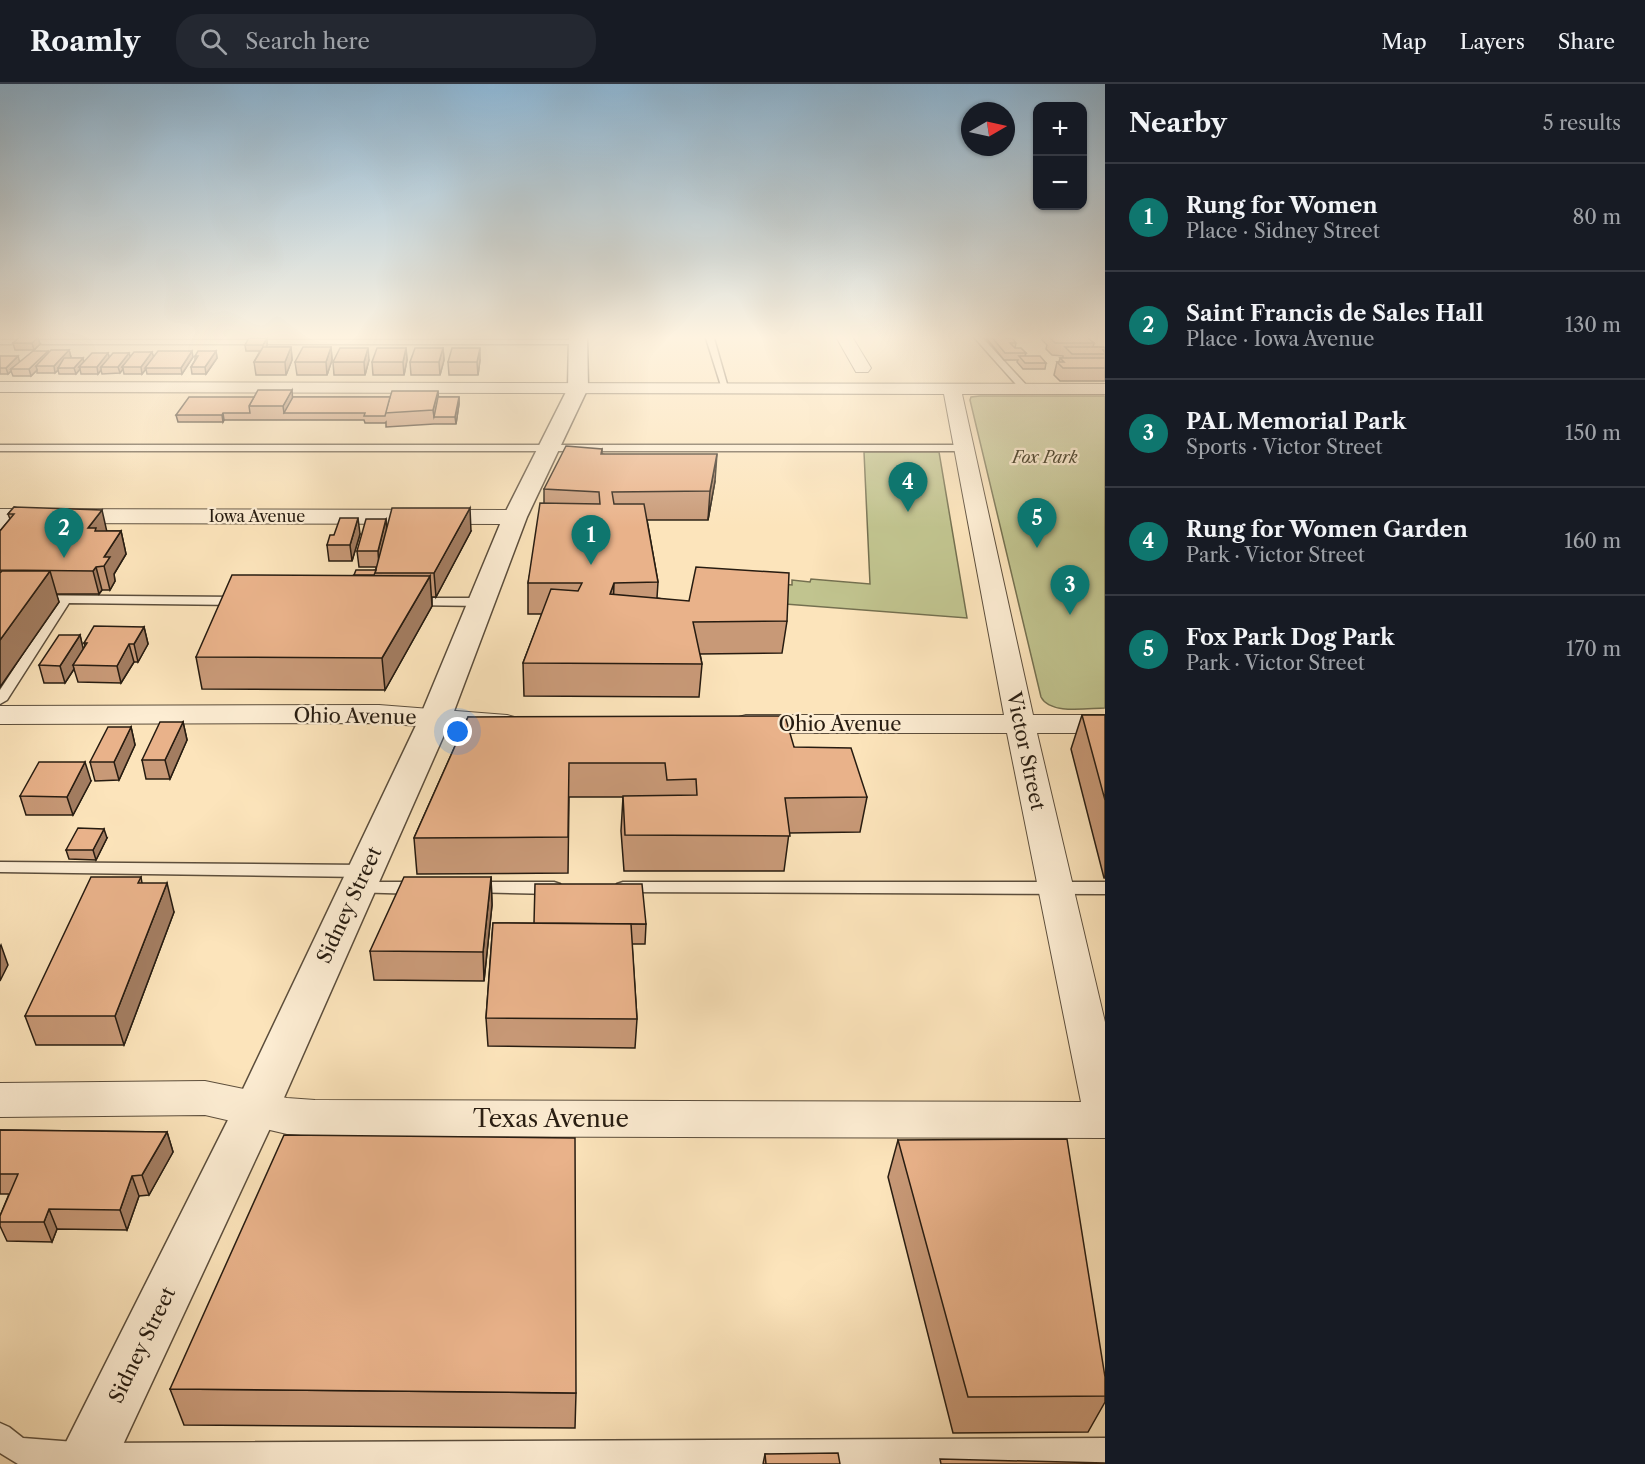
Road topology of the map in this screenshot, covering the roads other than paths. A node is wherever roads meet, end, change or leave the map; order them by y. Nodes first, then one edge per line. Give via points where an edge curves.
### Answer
1 (572, 399) edge
2 (954, 399) edge
3 (0, 448) edge
4 (549, 448) junction
5 (965, 448) junction
6 (515, 517) junction
7 (4, 520) edge
8 (0, 599) edge
9 (66, 599) junction
10 (256, 601) edge
11 (399, 602) edge
12 (482, 602) junction
13 (0, 700) edge
14 (0, 715) edge
15 (435, 719) junction
16 (536, 724) edge
17 (724, 724) edge
18 (1020, 724) junction
19 (1105, 724) edge
20 (0, 867) edge
21 (360, 879) junction
22 (569, 888) edge
23 (605, 888) edge
24 (1056, 888) junction
25 (1105, 888) edge
26 (0, 1100) edge
27 (256, 1109) junction
28 (1105, 1113) edge
29 (1105, 1120) edge
30 (0, 1436) edge
31 (1105, 1451) edge
32 (86, 1460) edge

1 - 4 street, Sidney Street
2 - 5 street, Victor Street
3 - 4 lane
4 - 5 lane
4 - 6 street, Sidney Street
5 - 18 street, Victor Street
6 - 7 street, Iowa Avenue
6 - 12 street, Sidney Street
8 - 9 lane
9 - 10 lane
9 - 13 lane
11 - 12 lane
12 - 15 street, Sidney Street
14 - 15 street, Ohio Avenue via 379,714
15 - 16 street, Ohio Avenue
15 - 21 street, Sidney Street
17 - 18 street, Ohio Avenue
18 - 19 street, Ohio Avenue
18 - 24 street, Victor Street
20 - 21 lane
21 - 22 lane via 445,888
21 - 27 street, Sidney Street
23 - 24 lane
24 - 25 lane
24 - 28 street, Victor Street
26 - 27 street, Texas Avenue via 205,1098
27 - 29 street, Texas Avenue via 315,1118
27 - 32 street, Sidney Street
30 - 32 lane via 18,1451
31 - 32 lane

